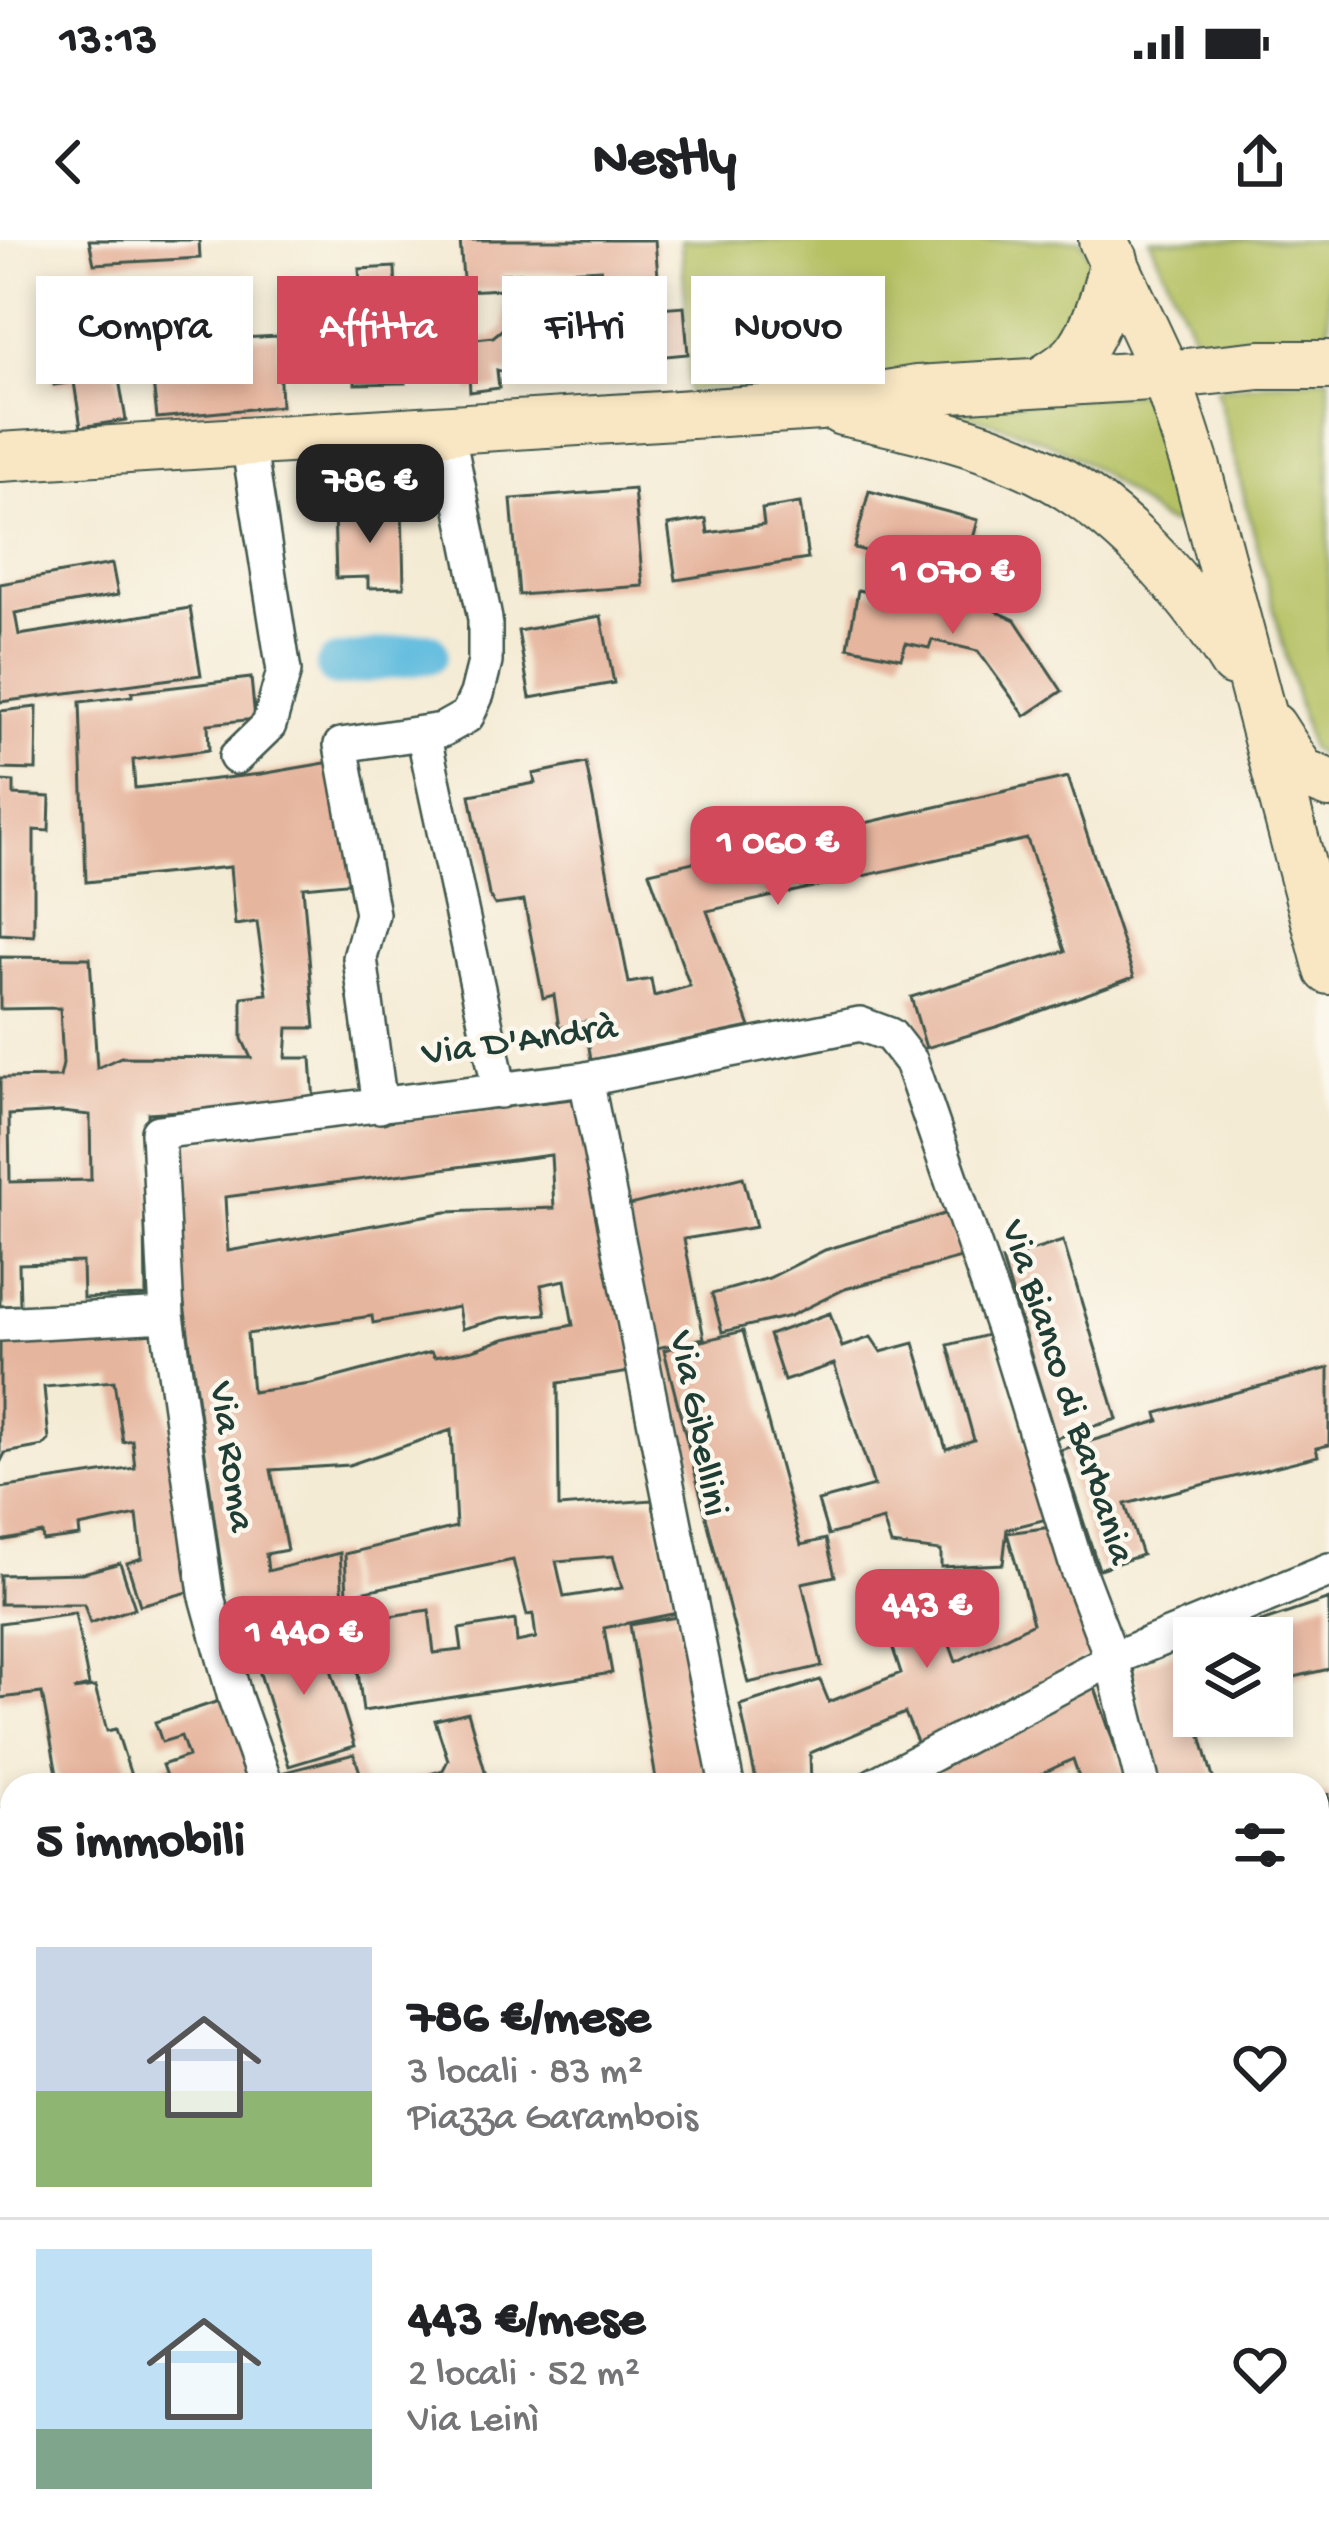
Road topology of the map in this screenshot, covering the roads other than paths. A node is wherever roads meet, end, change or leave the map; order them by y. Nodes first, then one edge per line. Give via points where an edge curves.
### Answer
1 (1109, 250) edge
2 (1329, 365) edge
3 (1166, 375) junction
4 (1041, 382) junction
5 (820, 406) junction
6 (447, 430) junction
7 (248, 442) junction
8 (0, 457) edge
9 (1255, 695) junction
10 (423, 733) junction
11 (236, 758) dead end
12 (1329, 784) edge
13 (1329, 970) edge
14 (890, 1035) joint
15 (586, 1079) junction
16 (500, 1090) junction
17 (380, 1106) junction
18 (158, 1132) joint
19 (167, 1315) junction
20 (0, 1324) edge
21 (1329, 1570) edge
22 (1112, 1659) junction
23 (262, 1773) edge
24 (725, 1773) edge
25 (897, 1773) edge
26 (1140, 1773) edge

1 - 3 main road
1 - 4 main road via 1105,299 1081,350
2 - 3 main road
3 - 4 main road
3 - 9 main road
4 - 5 main road
5 - 6 main road
5 - 9 main road via 975,445 1039,470 1101,509 1171,576
6 - 7 main road
6 - 10 street via 485,619 485,662 467,716
7 - 8 main road
7 - 11 street via 284,671 269,725
9 - 12 main road via 1301,772
9 - 13 main road
10 - 16 street
10 - 17 street via 340,745 371,914 360,958
14 - 15 street, Via D'Andrà via 860,1024
14 - 22 street, Via Bianco di Barbania via 911,1062
15 - 16 street, Via D'Andrà
15 - 24 street, Via Gibellini
16 - 17 street, Via D'Andrà
17 - 18 street, Via D'Andrà
18 - 19 street, Via Roma
19 - 20 street
19 - 23 street, Via Roma via 206,1593
21 - 22 street
22 - 25 street
22 - 26 street, Via Bianco di Barbania

